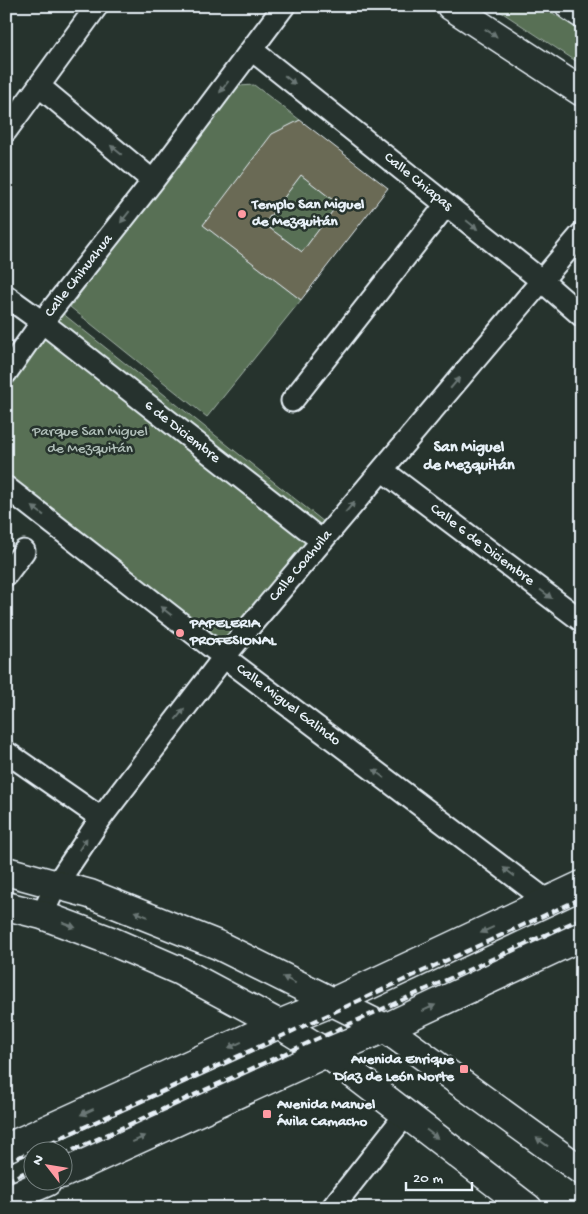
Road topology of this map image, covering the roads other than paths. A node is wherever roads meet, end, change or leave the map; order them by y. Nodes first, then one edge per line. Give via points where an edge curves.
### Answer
1 (97, 6) edge
2 (284, 6) edge
3 (450, 6) edge
4 (570, 6) edge
5 (582, 14) edge
6 (252, 50) junction
7 (39, 86) junction
8 (582, 92) edge
9 (6, 131) edge
10 (153, 181) junction
11 (446, 205) junction
12 (582, 232) edge
13 (542, 281) junction
14 (6, 296) edge
15 (582, 316) edge
16 (42, 322) junction
17 (6, 373) edge
18 (292, 401) dead end
19 (382, 470) junction
20 (6, 487) edge
21 (322, 541) junction
22 (24, 551) dead end
23 (6, 575) edge
24 (582, 621) edge
25 (224, 657) junction
26 (6, 752) edge
27 (101, 818) junction
28 (6, 871) edge
29 (56, 885) junction
30 (582, 885) edge
31 (547, 902) junction
32 (6, 906) edge
33 (42, 915) junction
34 (582, 936) edge
35 (333, 1002) junction
36 (279, 1024) junction
37 (385, 1028) junction
38 (326, 1053) junction
39 (406, 1114) junction
40 (6, 1148) edge
41 (72, 1169) edge
42 (582, 1170) edge
43 (24, 1192) edge
44 (6, 1200) edge
45 (332, 1208) edge
46 (528, 1208) edge

1 - 7 street
2 - 6 street, Calle Chihuahua
3 -> 8 main road
4 - 5 main road
6 -> 10 street, Calle Chihuahua
6 -> 11 street, Calle Chiapas
7 - 9 street
10 -> 7 street
10 -> 16 street, Calle Chihuahua
11 -> 13 street, Calle Chiapas
11 - 18 street
12 - 13 street, Calle Coahuila
13 - 15 street, Calle Chiapas
19 -> 13 street, Calle Coahuila
14 - 16 street
16 - 17 street, Calle Chihuahua
16 - 21 street, 6 de Diciembre
21 -> 19 street, Calle Coahuila
19 -> 24 street, Calle 6 de Diciembre
25 -> 20 street, Calle Miguel Galindo
21 - 25 street, Calle Coahuila
22 - 23 street
27 -> 25 street, Calle Coahuila
31 -> 25 street, Calle Miguel Galindo
26 - 27 street
29 -> 27 street, Calle Coahuila
28 - 29 main road
29 - 33 street, Calle Coahuila
35 -> 29 main road via 218,945 90,894
30 - 31 main road
31 -> 35 main road
32 - 33 main road
33 -> 36 main road via 180,971
37 -> 34 main road
35 - 36 main road
35 - 37 main road
36 - 38 main road
36 -> 40 main road
37 - 38 main road
42 -> 37 main road
38 - 39 main road
41 -> 38 main road
39 - 45 street
39 -> 46 main road
43 - 44 main road

